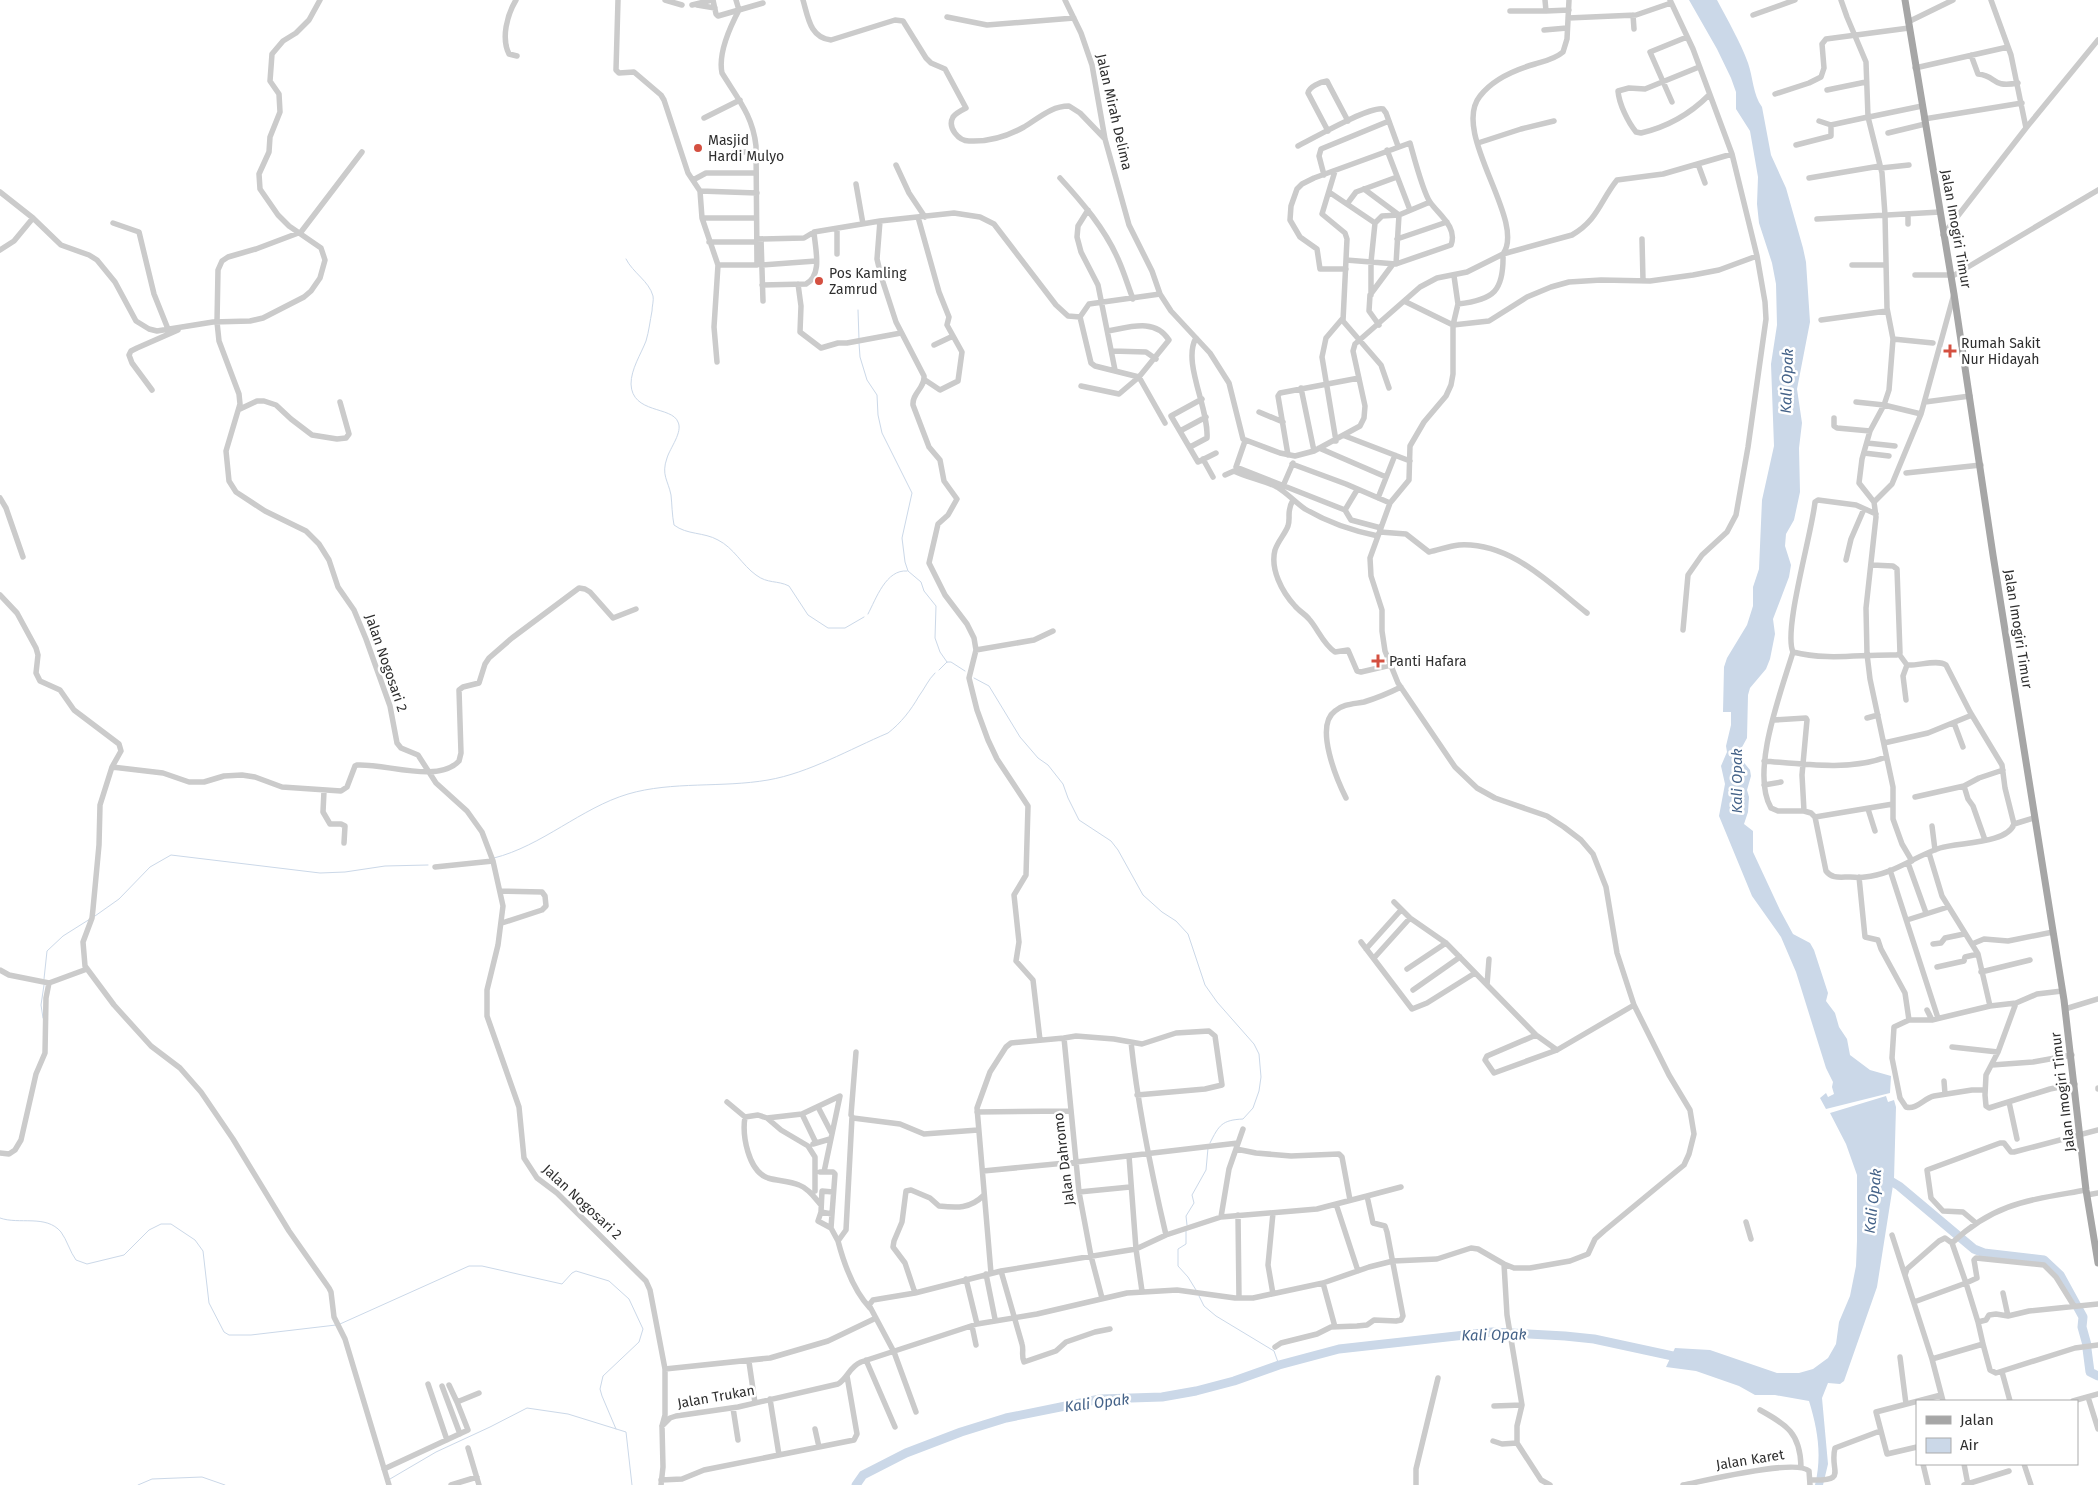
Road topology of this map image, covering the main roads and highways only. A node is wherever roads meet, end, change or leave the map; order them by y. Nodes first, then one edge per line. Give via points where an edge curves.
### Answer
1 (1905, 0) edge
2 (2096, 1231) edge
3 (2098, 1263) edge

1 - 2 main road, Jalan Imogiri Timur via 1940,212 1947,276 1954,294 1981,465 2072,1055 2087,1192
2 - 3 main road, Jalan Imogiri Timur

